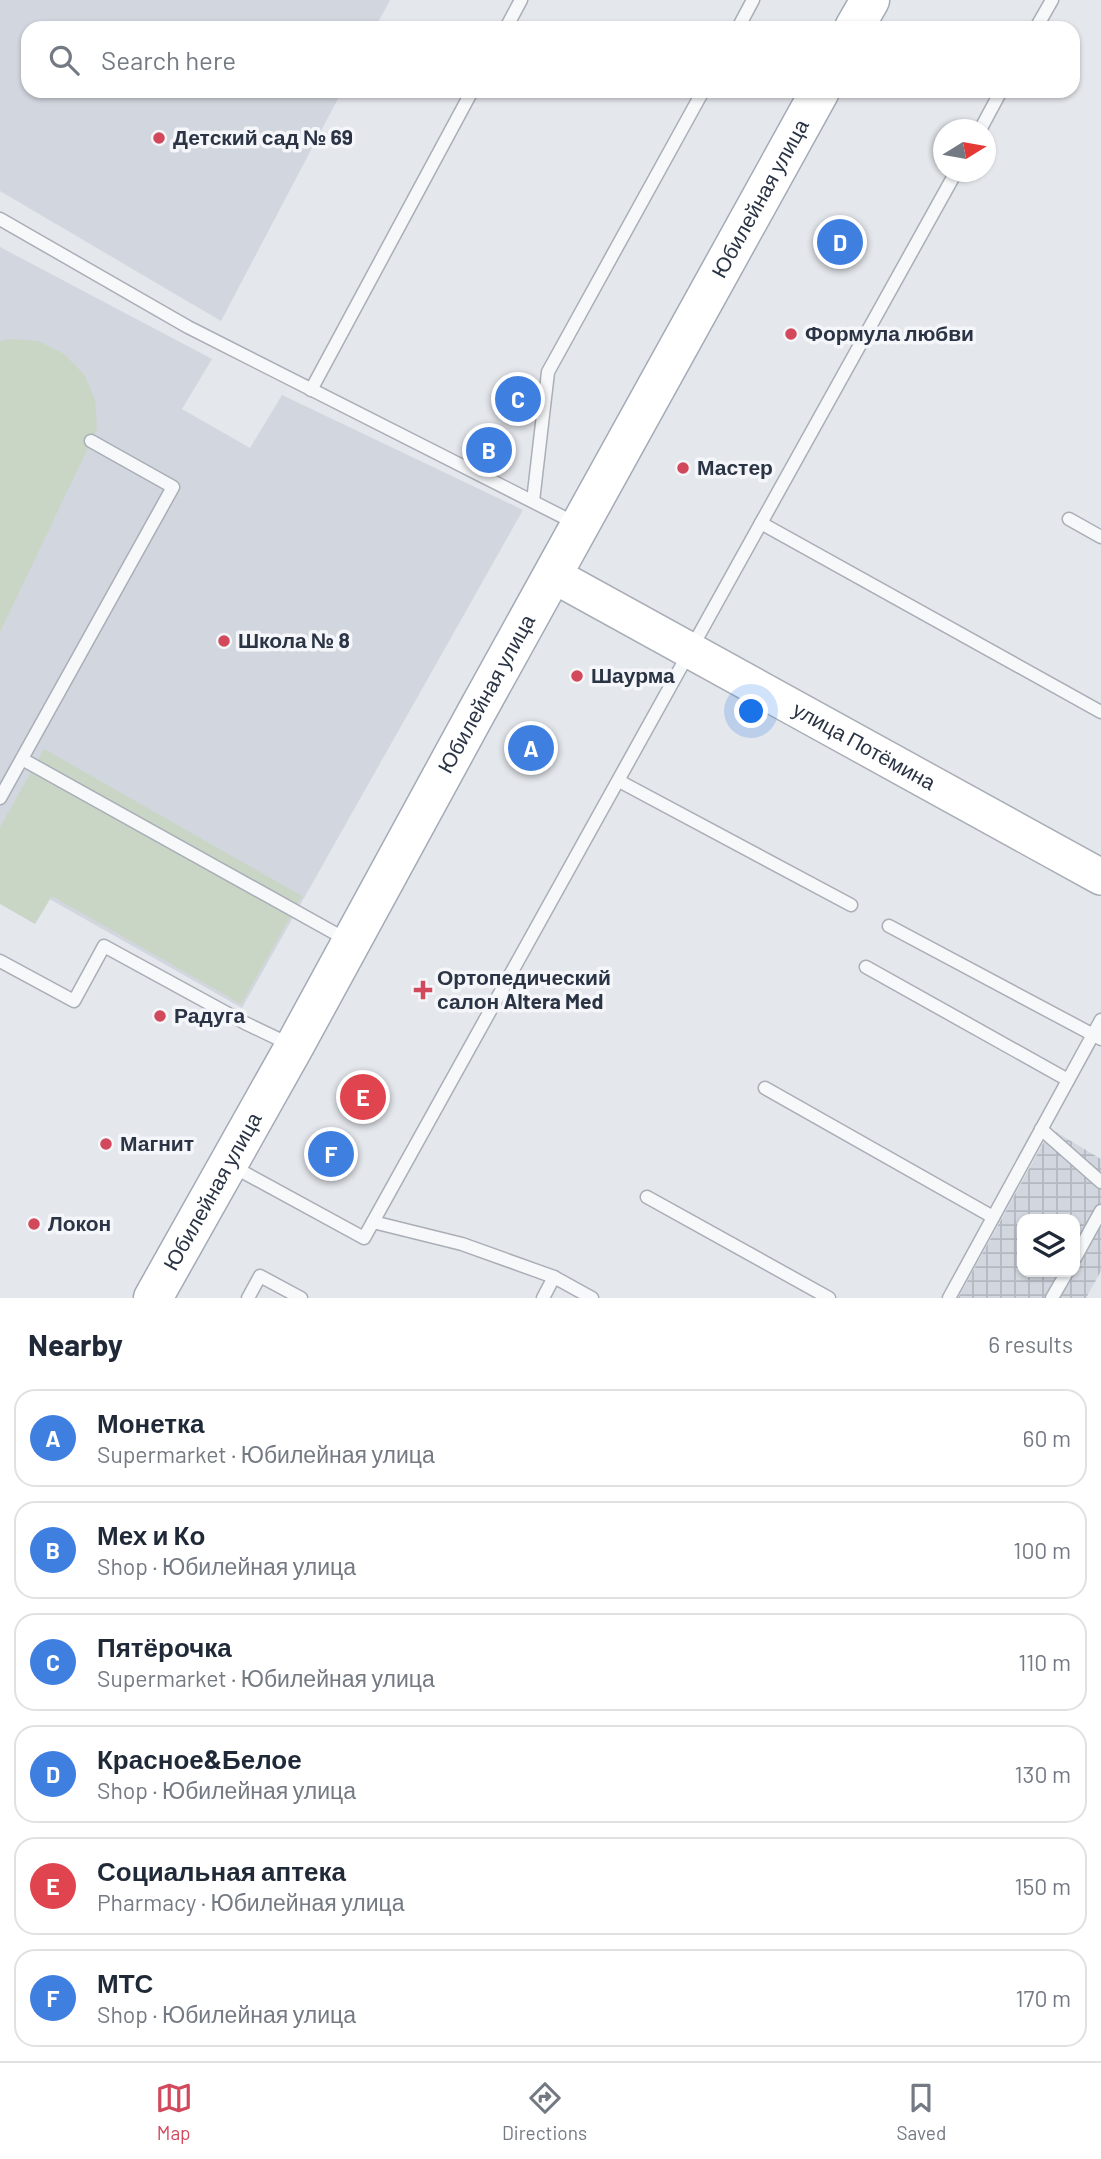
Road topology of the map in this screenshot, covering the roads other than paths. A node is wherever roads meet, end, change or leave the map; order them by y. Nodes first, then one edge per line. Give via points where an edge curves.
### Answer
1 (522, 0) edge
2 (753, 0) edge
3 (870, 0) edge
4 (1052, 0) edge
5 (510, 21) edge
6 (742, 21) edge
7 (858, 21) edge
8 (1040, 21) edge
9 (468, 98) edge
10 (699, 98) edge
11 (816, 98) edge
12 (997, 98) edge
13 (986, 119) edge
14 (950, 182) edge
15 (0, 219) edge
16 (311, 390) junction
17 (91, 441) dead end
18 (533, 501) junction
19 (1069, 519) dead end
20 (761, 523) junction
21 (580, 526) junction
22 (1101, 537) edge
23 (553, 575) junction
24 (690, 650) junction
25 (1101, 712) edge
26 (22, 760) junction
27 (619, 781) junction
28 (0, 798) edge
29 (1101, 877) edge
30 (851, 905) dead end
31 (889, 926) dead end
32 (350, 942) junction
33 (0, 961) edge
34 (866, 967) dead end
35 (1101, 1020) edge
36 (1097, 1037) edge
37 (294, 1047) junction
38 (1068, 1080) junction
39 (765, 1088) dead end
40 (1041, 1129) junction
41 (228, 1163) junction
42 (1101, 1182) edge
43 (647, 1197) dead end
44 (1101, 1211) edge
45 (993, 1217) junction
46 (373, 1222) junction
47 (1080, 1249) edge
48 (554, 1276) junction
49 (1064, 1277) edge
50 (161, 1292) edge
51 (248, 1298) edge
52 (301, 1298) edge
53 (543, 1298) edge
54 (592, 1298) edge
55 (830, 1298) edge
56 (949, 1298) edge
57 (1052, 1298) edge

1 - 5 lane
2 - 6 lane
3 - 7 main road
4 - 8 lane
9 - 16 lane
10 - 18 lane via 548,372
11 - 21 main road, Юбилейная улица
12 - 13 lane
14 - 20 lane
15 - 16 lane via 188,327
16 - 18 lane
17 - 26 lane via 173,487
18 - 21 lane
19 - 22 lane
20 - 24 lane
20 - 25 lane
21 - 23 main road, Юбилейная улица
23 - 24 street, улица Потёмина
23 - 32 main road, Юбилейная улица
24 - 27 lane
24 - 29 street, улица Потёмина
26 - 28 lane
26 - 32 lane
27 - 30 lane
27 - 46 lane
31 - 36 lane
32 - 37 main road, Юбилейная улица
33 - 37 lane via 74,1001 104,946
34 - 38 lane
35 - 36 lane
36 - 38 lane
37 - 41 main road, Юбилейная улица
38 - 40 lane
39 - 45 lane
40 - 42 lane
40 - 45 lane
41 - 46 lane via 364,1238
41 - 50 main road, Юбилейная улица
43 - 55 lane
44 - 47 lane
45 - 56 lane
46 - 48 lane via 462,1244
48 - 53 lane
48 - 54 lane
49 - 57 lane
51 - 52 lane via 260,1276

